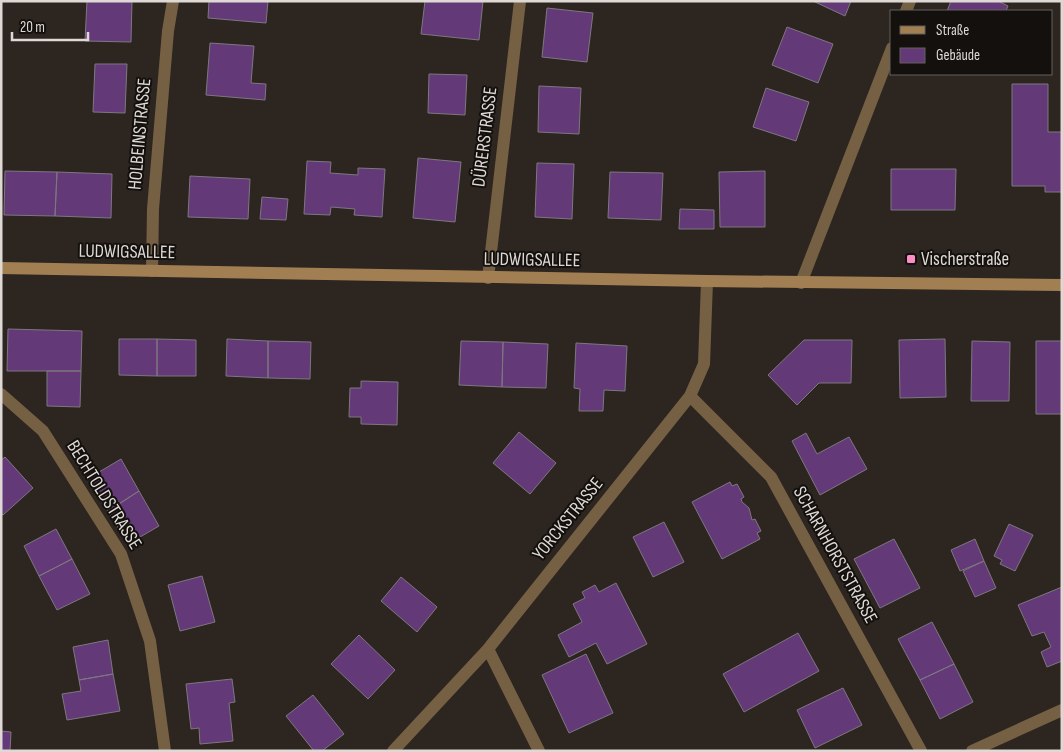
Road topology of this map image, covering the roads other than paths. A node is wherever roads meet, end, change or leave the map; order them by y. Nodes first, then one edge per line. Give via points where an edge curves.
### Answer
1 (173, 1) edge
2 (520, 1) edge
3 (890, 53) edge
4 (1, 268) edge
5 (152, 271) junction
6 (488, 278) junction
7 (707, 282) junction
8 (801, 283) junction
9 (1062, 285) edge
10 (1, 394) edge
11 (690, 396) junction
12 (488, 648) junction
13 (1062, 710) edge
14 (165, 751) edge
15 (394, 751) edge
16 (539, 751) edge
17 (921, 751) edge
18 (972, 751) edge

1 - 5 street, HOLBEINSTRASSE via 153,209
2 - 6 street, DÜRERSTRASSE
3 - 8 street
4 - 5 street, LUDWIGSALLEE
5 - 6 street, LUDWIGSALLEE
6 - 7 street, LUDWIGSALLEE
7 - 8 street, LUDWIGSALLEE
7 - 11 street, YORCKSTRASSE via 704,364
8 - 9 street, LUDWIGSALLEE
10 - 14 street, BECHTOLDSTRASSE via 43,431 122,554 150,641
11 - 12 street, YORCKSTRASSE
11 - 17 street, SCHARNHORSTSTRASSE via 771,477
12 - 15 street, YORCKSTRASSE
12 - 16 street
13 - 18 street

